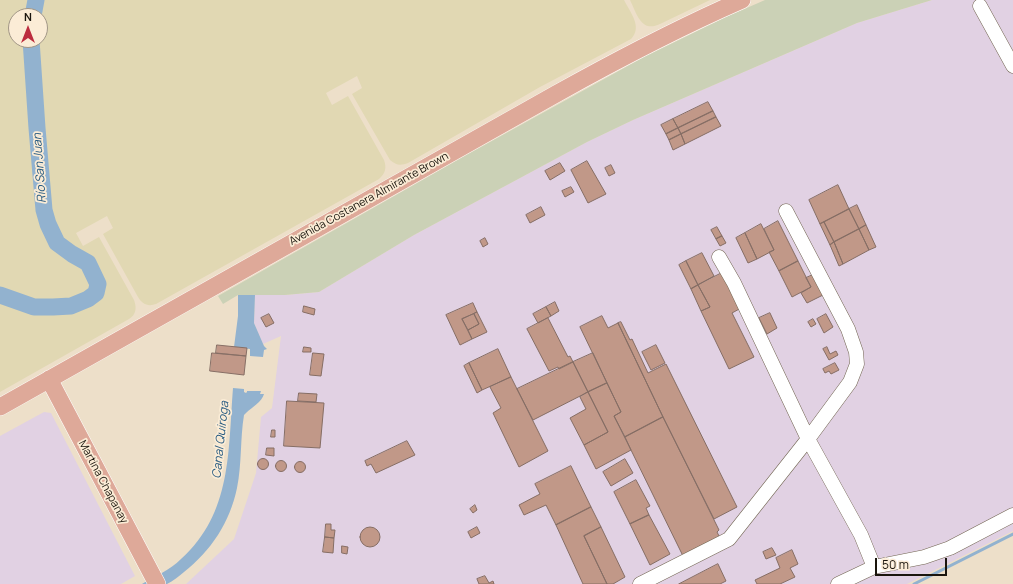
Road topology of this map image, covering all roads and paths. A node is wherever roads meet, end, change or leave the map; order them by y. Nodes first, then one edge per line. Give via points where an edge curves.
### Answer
1 (742, 0) edge
2 (980, 6) dead end
3 (1013, 66) edge
4 (786, 211) dead end
5 (719, 258) dead end
6 (49, 379) junction
7 (0, 407) edge
8 (808, 439) junction
9 (1013, 515) edge
10 (874, 567) junction
11 (154, 580) edge
12 (640, 584) edge
13 (838, 584) edge

1 - 6 main road, Avenida Costanera Almirante Brown via 562,90
2 - 3 lane
4 - 8 lane via 848,329 856,352 857,364 850,382
5 - 8 lane
6 - 7 main road, Avenida Costanera Almirante Brown
6 - 11 main road, Martina Chapanay
8 - 10 lane via 861,535
8 - 12 lane via 729,540
9 - 10 lane via 950,548 924,557
10 - 13 lane

